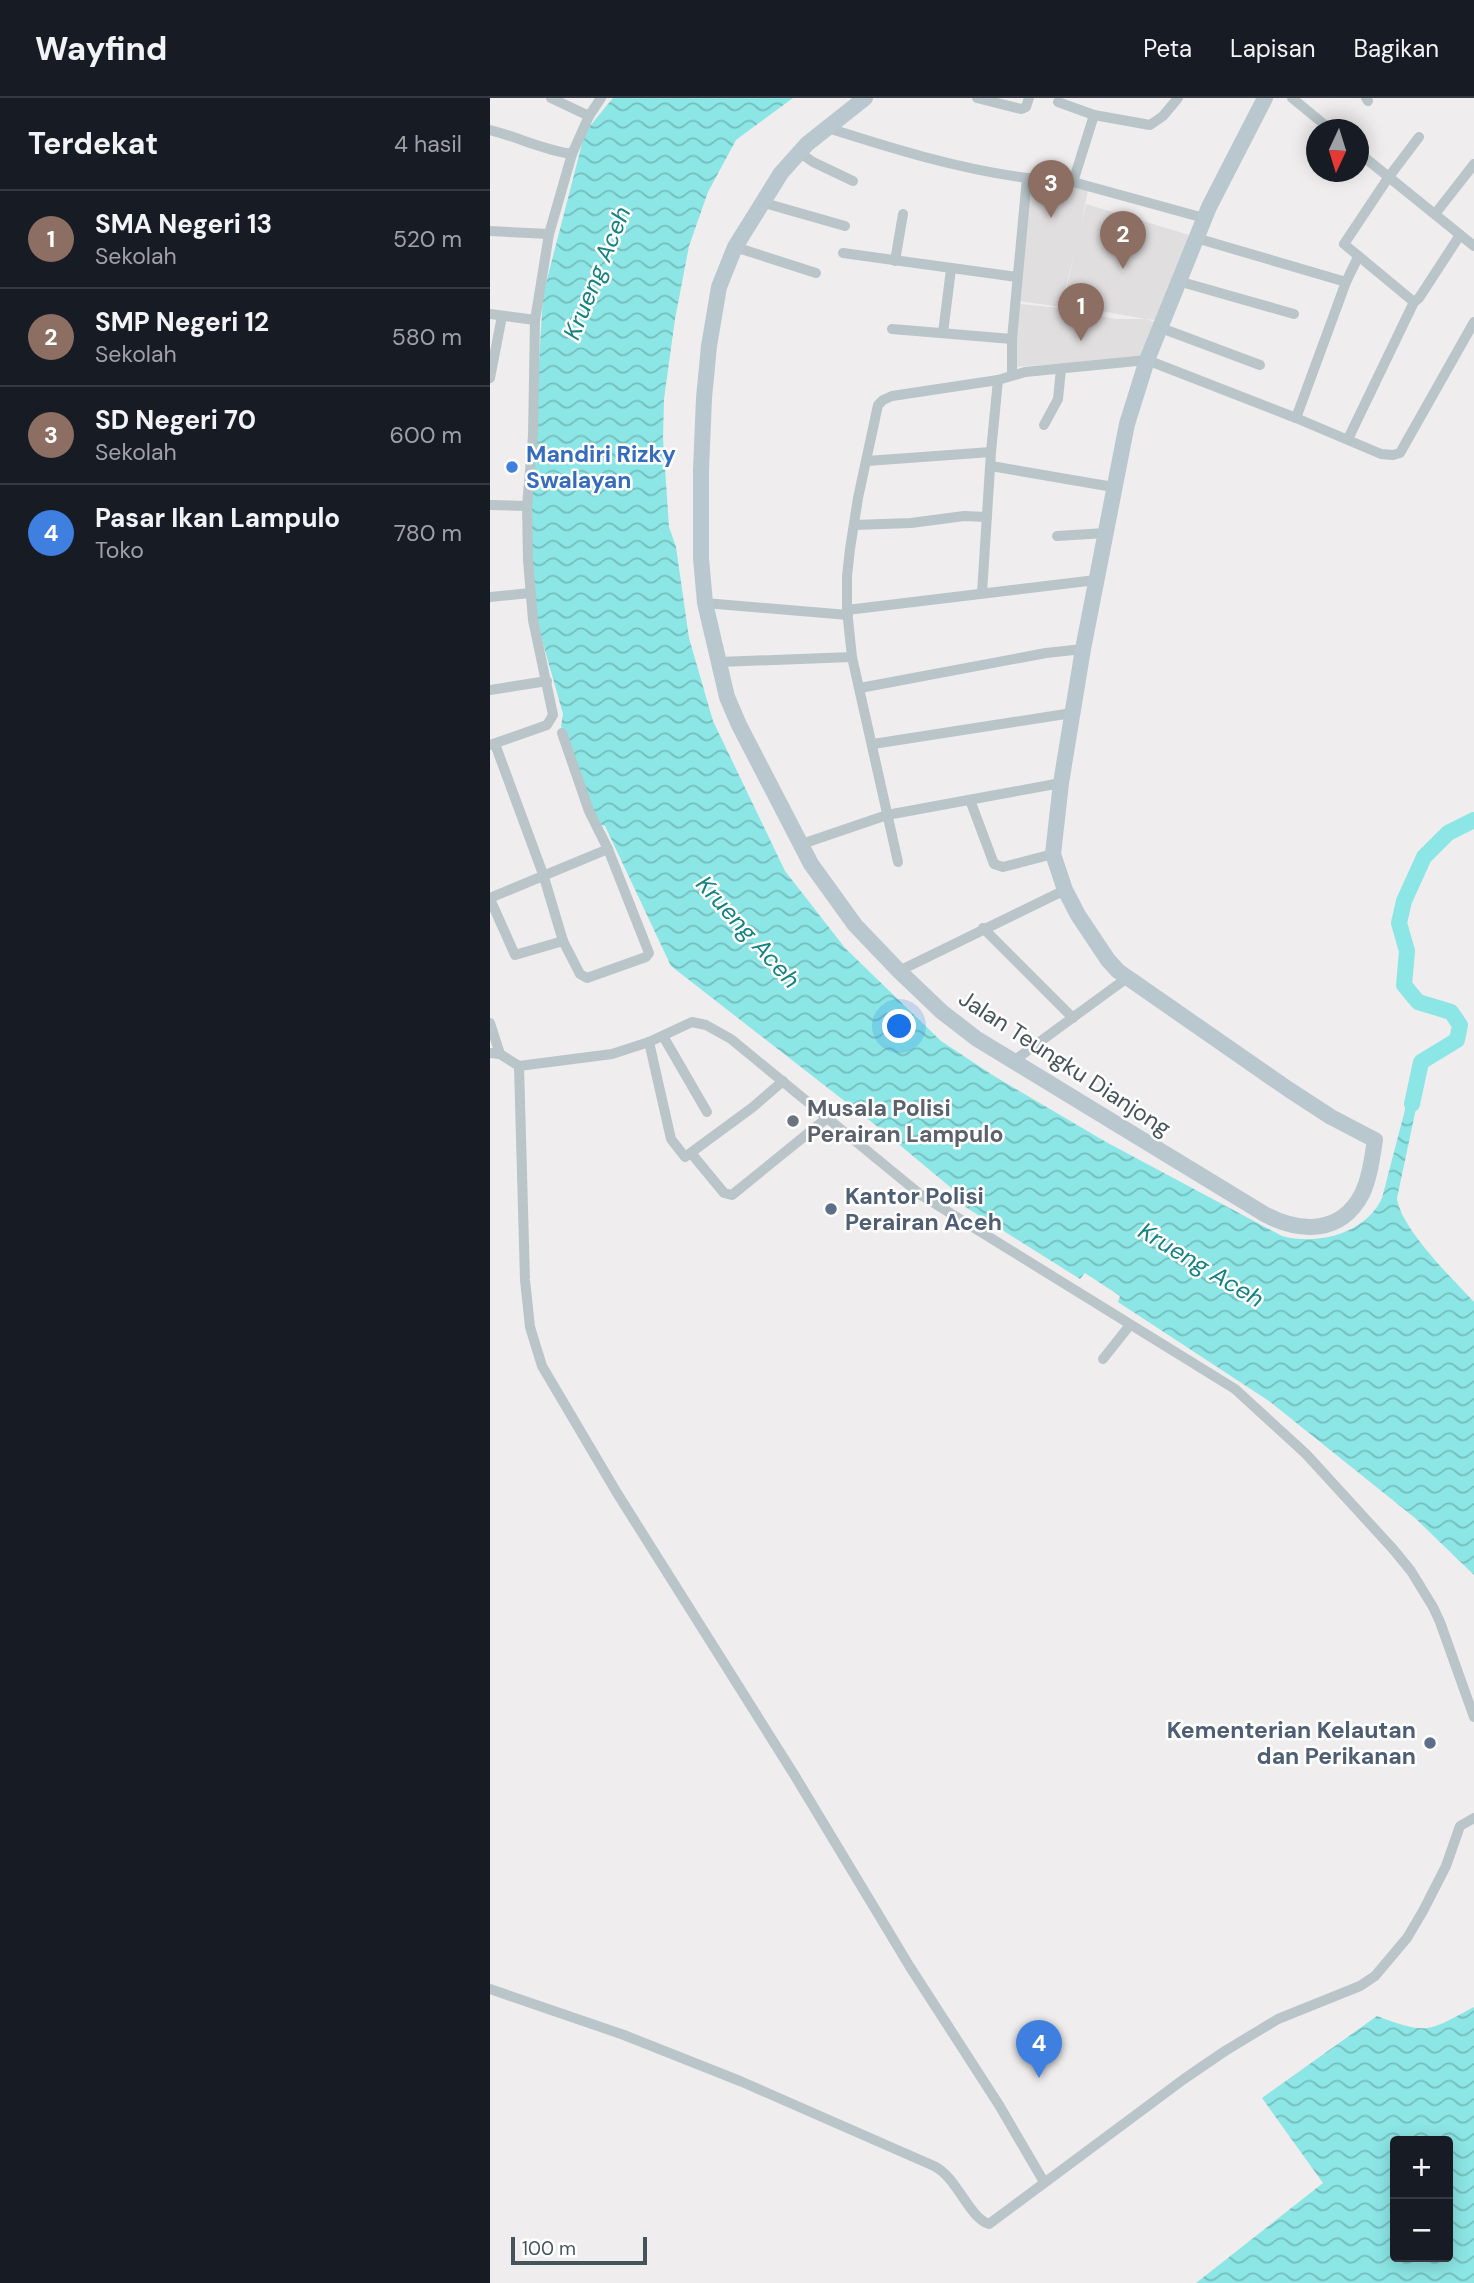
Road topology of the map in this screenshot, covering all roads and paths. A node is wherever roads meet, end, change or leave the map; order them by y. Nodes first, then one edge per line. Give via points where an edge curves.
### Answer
1 (551, 98) edge
2 (599, 98) edge
3 (865, 98) edge
4 (977, 98) edge
5 (1029, 98) edge
6 (1178, 98) edge
7 (1265, 98) edge
8 (1292, 98) edge
9 (1058, 102) dead end
10 (1094, 115) junction
11 (589, 116) junction
12 (1318, 119) edge
13 (828, 128) junction
14 (490, 130) edge
15 (1419, 137) dead end
16 (799, 152) junction
17 (572, 154) junction
18 (1369, 162) edge
19 (1474, 163) edge
20 (1027, 177) junction
21 (1388, 178) junction
22 (853, 181) dead end
23 (1073, 182) junction
24 (761, 202) junction
25 (903, 214) dead end
26 (1435, 214) junction
27 (1204, 218) junction
28 (845, 226) dead end
29 (490, 230) edge
30 (550, 234) junction
31 (1460, 234) junction
32 (1196, 238) junction
33 (1474, 246) edge
34 (734, 247) junction
35 (843, 253) dead end
36 (1358, 257) junction
37 (895, 261) junction
38 (951, 269) junction
39 (816, 273) dead end
40 (1017, 277) junction
41 (1178, 281) junction
42 (1346, 282) junction
43 (1414, 302) junction
44 (490, 314) edge
45 (1294, 314) dead end
46 (502, 316) junction
47 (535, 320) junction
48 (1474, 322) edge
49 (1161, 328) junction
50 (892, 329) dead end
51 (943, 333) junction
52 (1013, 339) junction
53 (1147, 360) junction
54 (1260, 365) dead end
55 (1061, 369) junction
56 (1012, 375) junction
57 (490, 378) edge
58 (998, 380) junction
59 (1296, 418) junction
60 (1044, 425) dead end
61 (1348, 439) junction
62 (991, 452) junction
63 (867, 461) junction
64 (992, 466) junction
65 (1113, 487) junction
66 (490, 505) edge
67 (527, 506) junction
68 (987, 517) junction
69 (854, 525) junction
70 (1105, 533) junction
71 (1057, 536) dead end
72 (1096, 580) junction
73 (530, 593) junction
74 (982, 593) junction
75 (490, 597) edge
76 (705, 603) junction
77 (847, 612) junction
78 (1083, 649) junction
79 (852, 657) junction
80 (719, 662) junction
81 (547, 681) junction
82 (860, 688) junction
83 (490, 690) edge
84 (1072, 713) junction
85 (562, 733) dead end
86 (873, 744) junction
87 (493, 745) edge
88 (1061, 783) junction
89 (970, 800) junction
90 (887, 815) junction
91 (799, 845) junction
92 (608, 849) junction
93 (1053, 854) junction
94 (898, 862) dead end
95 (543, 874) junction
96 (1066, 890) junction
97 (490, 899) edge
98 (983, 928) junction
99 (563, 941) junction
100 (899, 971) junction
101 (1127, 978) junction
102 (1073, 1018) junction
103 (490, 1023) edge
104 (663, 1035) junction
105 (649, 1042) junction
106 (495, 1054) edge
107 (1012, 1062) junction
108 (519, 1066) junction
109 (783, 1081) junction
110 (707, 1112) dead end
111 (827, 1118) junction
112 (691, 1153) junction
113 (1130, 1325) junction
114 (1103, 1359) dead end
115 (1474, 1717) edge
116 (1474, 1818) edge
117 (490, 1989) edge
118 (1044, 2182) junction

1 - 11 street
2 - 11 street
3 - 13 street, Jalan Teungku Dianjong
4 - 5 street via 1021,108
6 - 10 street via 1150,125
7 - 27 street
8 - 12 street
9 - 10 street
10 - 23 street
11 - 17 street
13 - 16 street, Jalan Teungku Dianjong
13 - 20 street via 944,163
14 - 17 street
15 - 21 street
16 - 22 street
16 - 24 street, Jalan Teungku Dianjong
17 - 30 street
18 - 21 street
19 - 26 street
20 - 23 street
20 - 40 street
21 - 26 street
21 - 36 street via 1345,242
23 - 27 street
24 - 28 street
24 - 34 street, Jalan Teungku Dianjong
25 - 37 street
26 - 31 street
27 - 32 street
29 - 30 street
30 - 47 street
31 - 33 street
31 - 43 street
32 - 41 street
32 - 42 street
34 - 39 street
34 - 76 street, Jalan Teungku Dianjong via 719,287 704,398 701,558
35 - 37 street
36 - 42 street
36 - 43 street
37 - 38 street
38 - 40 street
38 - 51 street
40 - 52 street
41 - 45 street
41 - 49 street
42 - 59 street
43 - 61 street
44 - 46 street
46 - 47 street
46 - 57 street
47 - 67 street
48 - 61 street via 1400,453 1381,454
49 - 53 street
49 - 54 street
50 - 51 street
51 - 52 street
52 - 56 street
53 - 55 street
53 - 59 street
53 - 65 street
55 - 56 street
55 - 60 street via 1058,399
56 - 58 street
58 - 62 street
58 - 63 street via 883,400 878,405
59 - 61 street
62 - 63 street
62 - 64 street
63 - 69 street
64 - 65 street
64 - 68 street
65 - 70 street
66 - 67 street
67 - 73 street
68 - 69 street
68 - 74 street
69 - 77 street
70 - 71 street
70 - 72 street
72 - 74 street
72 - 78 street
73 - 75 street
73 - 81 street
74 - 77 street
76 - 77 street
76 - 80 street, Jalan Teungku Dianjong
77 - 79 street
78 - 82 street
78 - 84 street
79 - 80 street
79 - 82 street
80 - 91 street, Jalan Teungku Dianjong via 739,725
81 - 83 street
81 - 87 street via 553,707 547,725
82 - 86 street
84 - 86 street
84 - 88 street
85 - 92 street via 589,811
86 - 90 street
87 - 95 street
88 - 89 street
88 - 93 street
89 - 90 street
89 - 93 street via 991,861 998,866
90 - 91 street
90 - 94 street
91 - 100 street, Jalan Teungku Dianjong via 841,907
92 - 95 street
92 - 99 street via 648,956 587,978
93 - 96 street
95 - 97 street
95 - 99 street
96 - 98 street
96 - 101 street via 1108,960
97 - 99 street via 515,954
98 - 100 street
98 - 102 street
100 - 107 street, Jalan Teungku Dianjong via 961,1027
101 - 102 street
101 - 107 street, Jalan Teungku Dianjong via 1288,1089 1375,1140 1367,1180 1346,1214 1319,1227 1291,1226 1266,1215
102 - 107 street
103 - 106 street
104 - 105 street
104 - 109 street via 688,1023 702,1023 731,1039
104 - 110 street
105 - 108 street via 612,1054
105 - 112 street via 671,1139 684,1157
106 - 108 street
108 - 118 street via 525,1280 530,1327 542,1366
109 - 111 street
109 - 112 street
111 - 112 street via 732,1195 724,1193
111 - 113 street via 921,1195
113 - 114 street
113 - 115 street via 1235,1389 1306,1454 1393,1549 1433,1607
116 - 118 street via 1460,1826 1423,1911 1375,1976 1278,2019 1225,2051
117 - 118 street via 740,2081 940,2169 983,2222 989,2224

